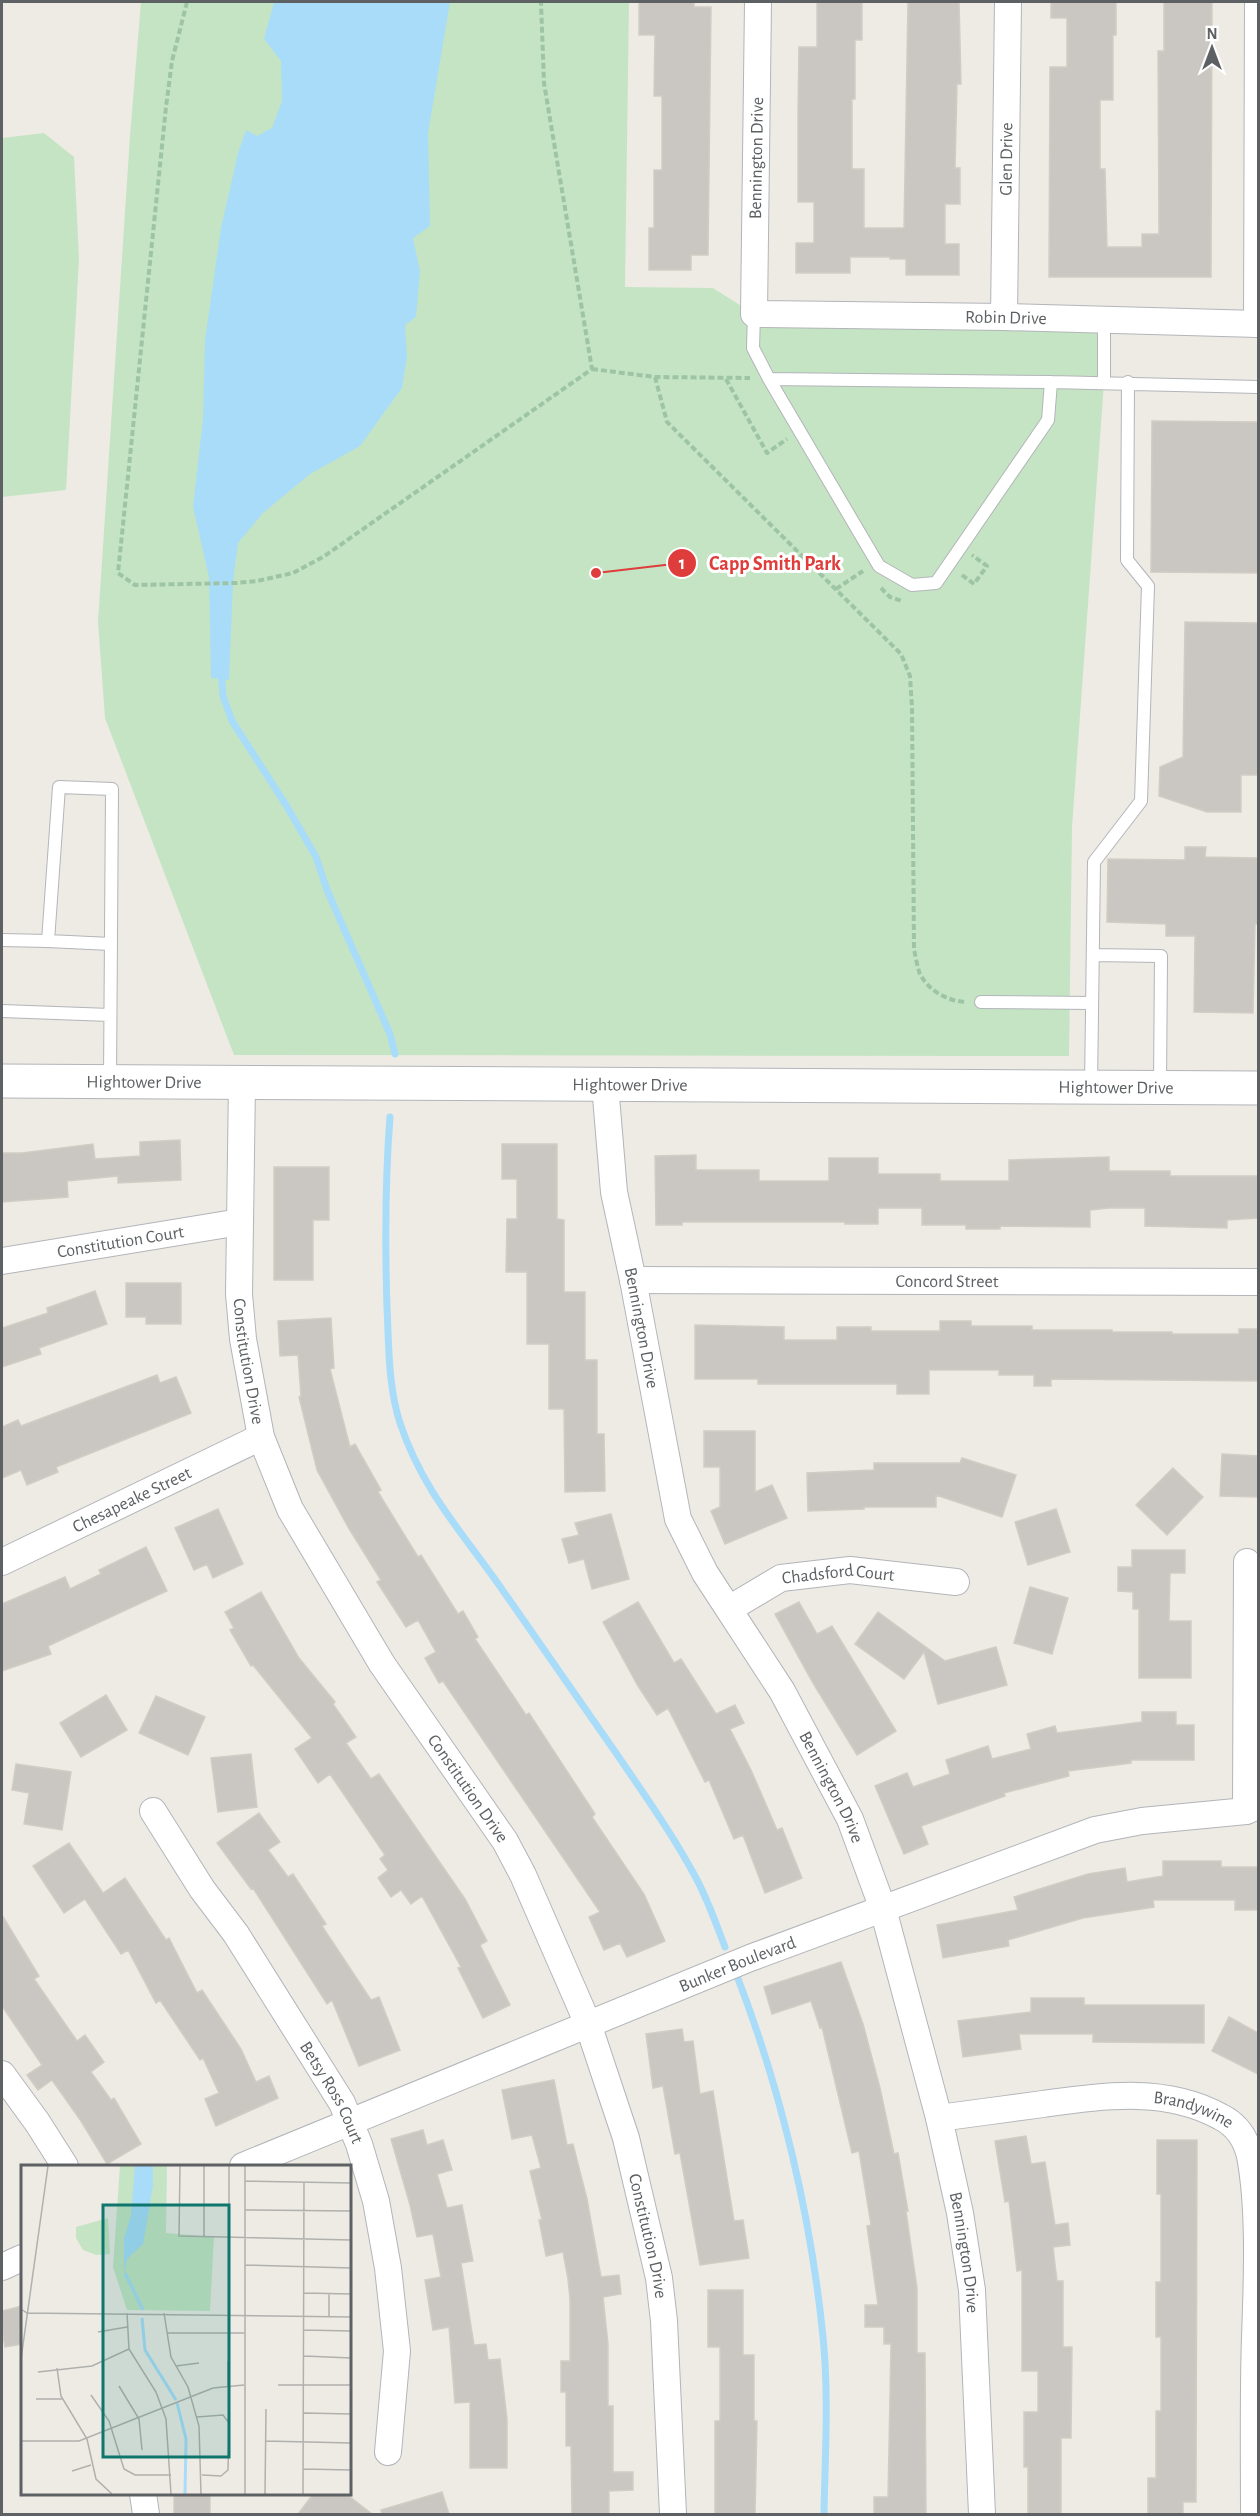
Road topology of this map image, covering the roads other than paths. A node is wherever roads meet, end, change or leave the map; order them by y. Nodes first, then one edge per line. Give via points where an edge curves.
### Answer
1 (758, 2) edge
2 (1008, 2) edge
3 (1258, 2) edge
4 (754, 314) junction
5 (1004, 317) junction
6 (1104, 320) junction
7 (1258, 324) edge
8 (769, 379) junction
9 (1052, 382) junction
10 (1104, 382) junction
11 (1128, 382) junction
12 (1258, 387) edge
13 (2, 940) edge
14 (48, 941) junction
15 (111, 944) junction
16 (1094, 955) junction
17 (981, 1002) road end
18 (1092, 1003) junction
19 (2, 1011) edge
20 (110, 1015) junction
21 (2, 1082) edge
22 (110, 1082) junction
23 (242, 1083) junction
24 (605, 1085) junction
25 (1091, 1088) junction
26 (1160, 1088) junction
27 (1258, 1089) edge
28 (240, 1222) junction
29 (2, 1261) edge
30 (633, 1280) junction
31 (1258, 1282) edge
32 (261, 1437) junction
33 (2, 1562) edge
34 (1247, 1562) dead end
35 (956, 1582) dead end
36 (729, 1609) junction
37 (153, 1811) dead end
38 (1254, 1811) edge
39 (883, 1909) junction
40 (588, 2024) junction
41 (2, 2074) edge
42 (939, 2118) junction
43 (350, 2122) junction
44 (63, 2165) edge
45 (245, 2165) edge
46 (21, 2258) edge
47 (2, 2267) edge
48 (388, 2452) dead end
49 (142, 2495) edge
50 (146, 2514) edge
51 (672, 2514) edge
52 (982, 2514) edge
53 (1254, 2514) edge

1 - 4 street, Bennington Drive
2 - 5 street, Glen Drive
3 - 7 street
4 - 5 street, Robin Drive
4 - 8 lane via 753,348
5 - 6 street, Robin Drive
6 - 7 street, Robin Drive
6 - 10 lane
8 - 9 lane
8 - 9 lane via 879,566 912,585 936,583 1048,420
9 - 10 lane
10 - 11 lane
11 - 12 lane
11 - 16 lane via 1127,560 1148,586 1141,801 1094,862
13 - 14 lane
14 - 15 lane
14 - 15 lane via 59,787 112,789
15 - 20 lane
16 - 18 lane
16 - 26 lane via 1161,956
17 - 18 lane
18 - 25 lane
19 - 20 lane
20 - 22 lane
21 - 22 main road, Hightower Drive
22 - 23 main road, Hightower Drive
23 - 24 main road, Hightower Drive
23 - 28 street, Constitution Drive
24 - 25 main road, Hightower Drive
24 - 30 street, Bennington Drive via 614,1192
25 - 26 main road, Hightower Drive
26 - 27 main road, Hightower Drive
28 - 29 street, Constitution Court
28 - 32 street, Constitution Drive via 243,1339
30 - 31 street, Concord Street
30 - 36 street, Bennington Drive via 678,1519 705,1573
32 - 33 street, Chesapeake Street
32 - 40 street, Constitution Drive via 290,1509 382,1664 505,1841
34 - 38 street
35 - 36 street, Chadsford Court via 850,1570 781,1578
36 - 39 street, Bennington Drive via 782,1691 850,1819
37 - 43 street, Betsy Ross Court via 202,1889 236,1934 342,2103
38 - 39 street, Bunker Boulevard via 1142,1821 1095,1830
39 - 40 street, Bunker Boulevard
39 - 42 street, Bennington Drive
40 - 43 street, Bunker Boulevard
40 - 51 street, Constitution Drive via 626,2139 659,2277
41 - 44 street
42 - 52 street, Bennington Drive via 972,2290
42 - 53 street, Brandywine via 1108,2096 1147,2096 1192,2105 1222,2117 1240,2132 1256,2182
43 - 45 street, Bunker Boulevard
43 - 48 street, Betsy Ross Court via 376,2201 388,2268 397,2351
46 - 47 street
49 - 50 street

